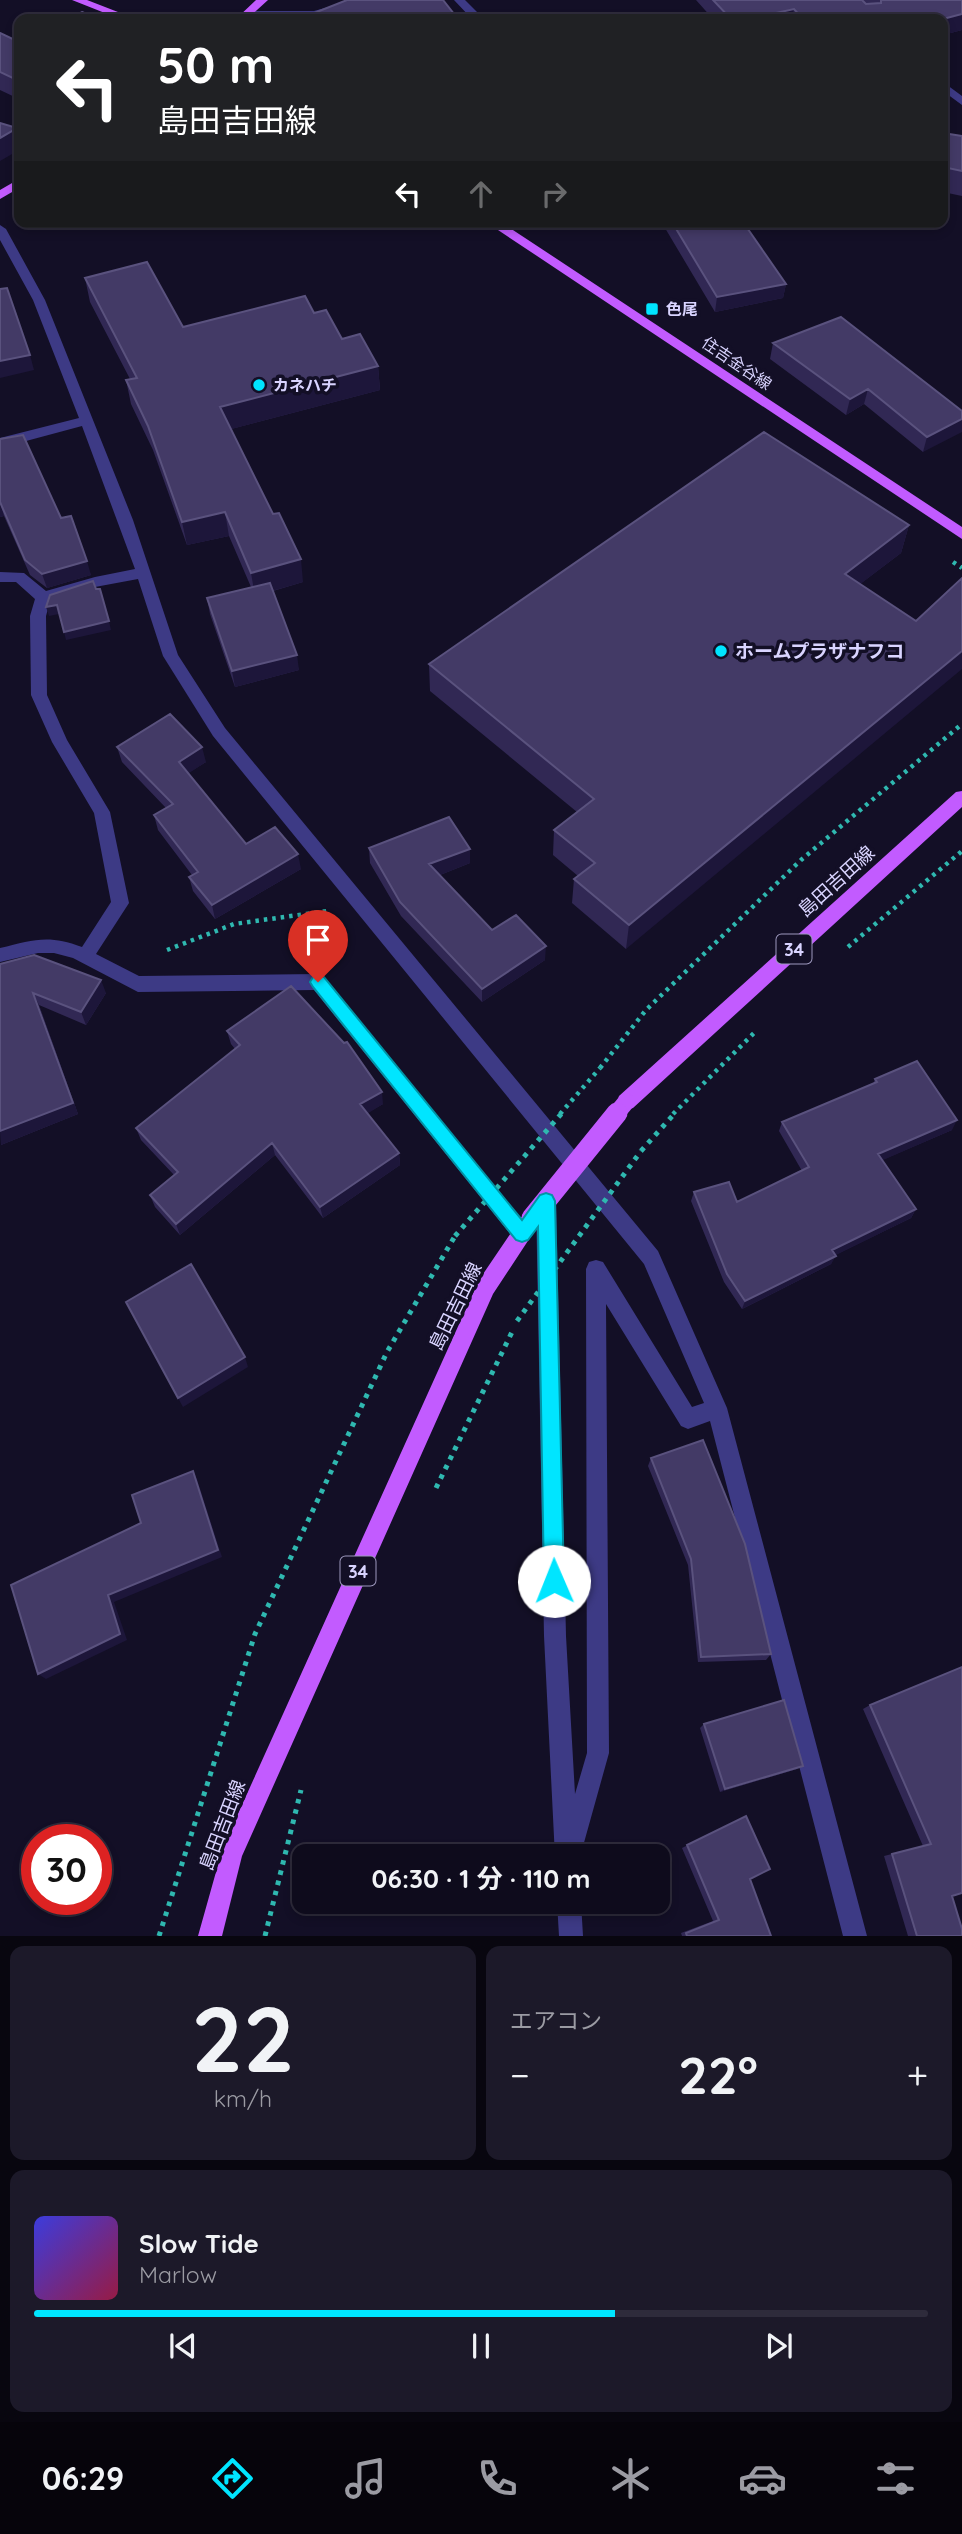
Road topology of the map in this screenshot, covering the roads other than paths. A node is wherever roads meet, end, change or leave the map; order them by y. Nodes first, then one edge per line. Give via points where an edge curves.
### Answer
1 (77, 0) edge
2 (263, 0) edge
3 (366, 0) edge
4 (459, 0) edge
5 (116, 14) edge
6 (248, 14) edge
7 (314, 14) edge
8 (473, 14) edge
9 (948, 89) edge
10 (962, 102) edge
11 (501, 228) edge
12 (0, 229) edge
13 (87, 420) junction
14 (0, 443) edge
15 (962, 534) edge
16 (143, 573) junction
17 (0, 577) edge
18 (43, 597) junction
19 (962, 797) edge
20 (0, 955) edge
21 (86, 955) junction
22 (546, 1201) junction
23 (527, 1226) junction
24 (717, 1408) junction
25 (567, 1844) edge
26 (572, 1844) edge
27 (570, 1914) edge
28 (210, 1936) edge
29 (572, 1936) edge
30 (855, 1936) edge

1 - 5 main road
2 - 6 main road
3 - 7 street
4 - 8 street
9 - 10 street
11 - 15 main road, 住吉金谷線
12 - 13 street via 39,300
13 - 14 street
13 - 16 street
16 - 18 street
16 - 24 street via 171,656 219,732 651,1258
17 - 18 street via 19,577
18 - 21 street via 37,616 39,695 60,742 102,812 120,903
19 - 22 main road, 島田吉田線 / 34, bridge via 626,1102
20 - 21 street via 44,944
21 - 23 street via 111,973 138,984 318,982
22 - 23 main road, 島田吉田線 / 34, bridge
22 - 25 street via 555,1636
23 - 28 main road, 島田吉田線 / 34 via 486,1287 231,1855
24 - 26 street via 688,1419 596,1269 598,1754
24 - 30 street
27 - 29 street

